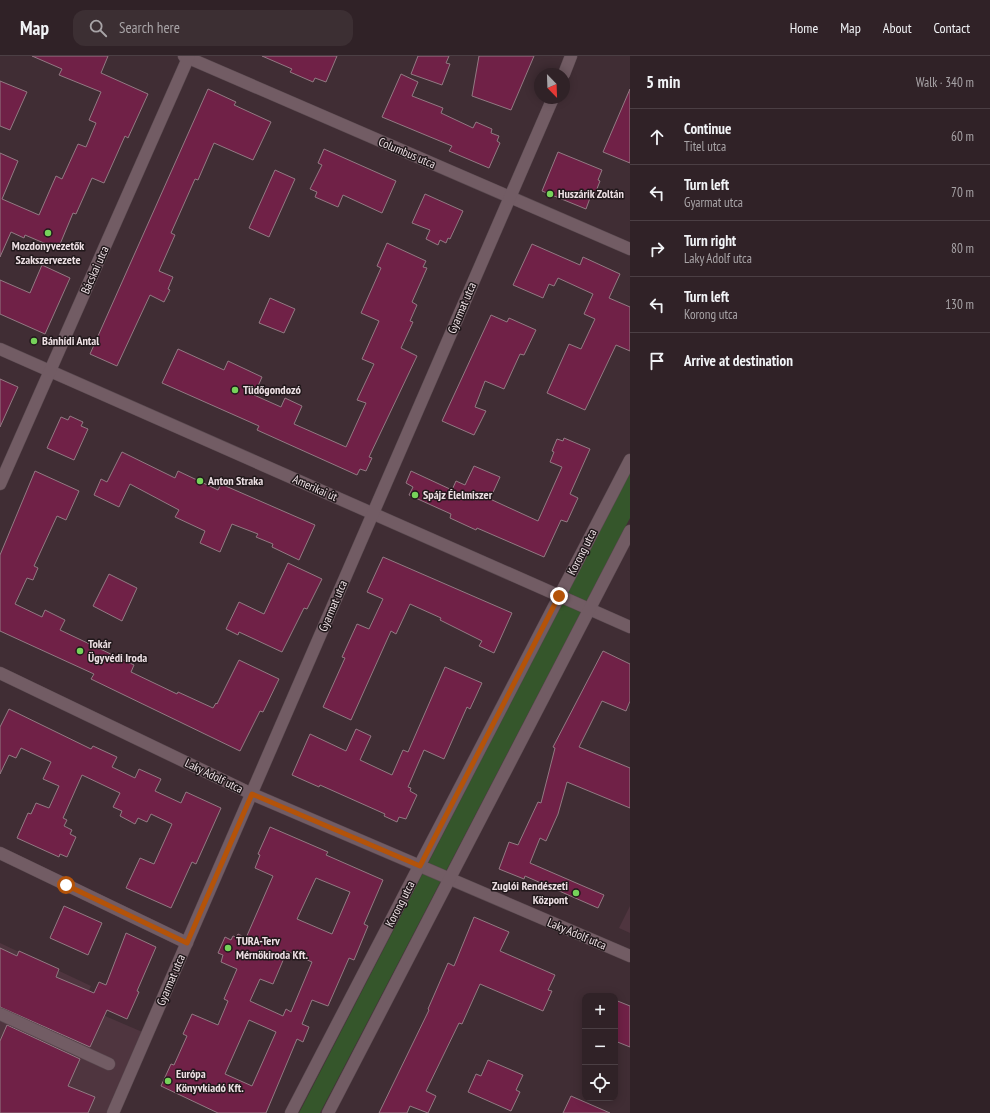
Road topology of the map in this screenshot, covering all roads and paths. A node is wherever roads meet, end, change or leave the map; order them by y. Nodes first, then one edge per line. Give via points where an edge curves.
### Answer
1 (571, 56) edge
2 (187, 57) edge
3 (566, 68) edge
4 (550, 104) edge
5 (510, 198) junction
6 (630, 249) edge
7 (0, 349) edge
8 (50, 371) junction
9 (630, 460) edge
10 (0, 484) edge
11 (373, 514) junction
12 (630, 531) edge
13 (559, 596) junction
14 (589, 609) junction
15 (630, 627) edge
16 (0, 673) edge
17 (252, 794) junction
18 (0, 853) edge
19 (420, 866) junction
20 (449, 878) junction
21 (187, 943) junction
22 (630, 956) edge
23 (0, 1014) edge
24 (109, 1064) dead end
25 (113, 1113) edge
26 (291, 1113) edge
27 (328, 1113) edge

1 - 3 street
2 - 5 street, Columbus utca
2 - 8 street, Bácskai utca
4 - 5 street, Gyarmat utca
5 - 6 street, Columbus utca
5 - 11 street, Gyarmat utca
7 - 8 street, Amerikai út
8 - 10 street, Bácskai utca
8 - 11 street, Amerikai út
9 - 13 street, Korong utca
11 - 13 street, Amerikai út
11 - 17 street, Gyarmat utca
12 - 14 street
13 - 14 street, Amerikai út
13 - 19 street, Korong utca
14 - 15 street, Amerikai út
14 - 20 street
16 - 17 street, Laky Adolf utca
17 - 19 street, Laky Adolf utca
17 - 21 street, Gyarmat utca
18 - 21 street
19 - 20 street, Laky Adolf utca
19 - 26 street, Korong utca
20 - 22 street, Laky Adolf utca
20 - 27 street
21 - 25 street, Gyarmat utca
23 - 24 street

